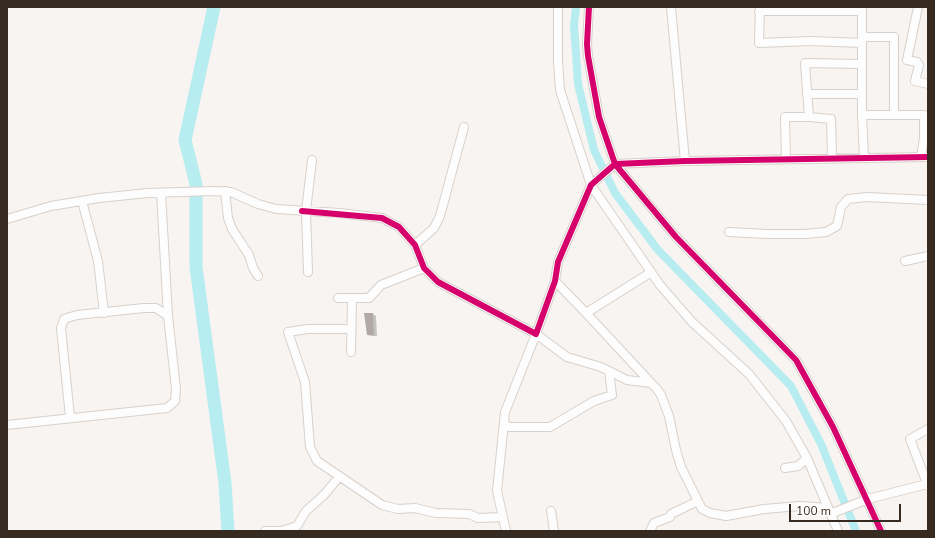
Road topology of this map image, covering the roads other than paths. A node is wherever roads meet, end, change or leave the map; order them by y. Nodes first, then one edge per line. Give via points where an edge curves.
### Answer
1 (558, 7) edge
2 (589, 7) edge
3 (671, 7) edge
4 (918, 7) edge
5 (760, 9) edge
6 (862, 9) edge
7 (863, 40) junction
8 (862, 64) junction
9 (928, 84) edge
10 (807, 94) junction
11 (862, 94) junction
12 (862, 115) junction
13 (894, 115) junction
14 (809, 117) junction
15 (464, 127) dead end
16 (925, 157) edge
17 (832, 158) junction
18 (864, 158) junction
19 (786, 159) junction
20 (312, 160) dead end
21 (685, 161) junction
22 (612, 167) junction
23 (591, 185) junction
24 (225, 191) junction
25 (161, 193) junction
26 (928, 200) edge
27 (82, 201) junction
28 (304, 211) junction
29 (7, 219) edge
30 (729, 232) dead end
31 (415, 245) junction
32 (928, 256) edge
33 (905, 261) dead end
34 (424, 268) junction
35 (308, 272) dead end
36 (650, 272) junction
37 (258, 276) dead end
38 (555, 281) junction
39 (338, 298) dead end
40 (352, 298) junction
41 (104, 312) junction
42 (586, 313) junction
43 (168, 316) junction
44 (351, 329) junction
45 (536, 334) junction
46 (351, 352) dead end
47 (609, 371) junction
48 (651, 383) junction
49 (70, 417) junction
50 (504, 423) junction
51 (7, 425) edge
52 (928, 429) edge
53 (807, 458) junction
54 (785, 468) dead end
55 (339, 477) junction
56 (928, 485) edge
57 (868, 499) junction
58 (698, 501) junction
59 (551, 510) dead end
60 (829, 511) junction
61 (502, 517) junction
62 (265, 531) edge
63 (506, 531) edge
64 (554, 531) edge
65 (650, 531) edge
66 (838, 531) edge
67 (881, 531) edge

1 - 23 street via 560,90
2 - 22 street via 588,56
3 - 21 street
4 - 9 street via 907,60 919,65 915,81
5 - 6 street
5 - 7 street via 759,43
6 - 7 street
7 - 8 street
7 - 13 street via 894,37
8 - 10 street via 805,63
8 - 11 street
10 - 11 street
10 - 14 street
11 - 12 street
12 - 13 street
12 - 18 street
13 - 16 street via 924,115
14 - 17 street via 831,119
14 - 19 street via 785,117
15 - 31 street via 440,216 434,228
16 - 18 street
17 - 18 street
17 - 19 street
19 - 21 street
20 - 28 street
21 - 22 street
22 - 23 street
22 - 57 street via 796,360 833,427
23 - 36 street
23 - 38 street via 558,262
24 - 25 street
24 - 28 street via 237,193 258,204 276,209
24 - 37 street via 232,229 249,255
25 - 27 street
25 - 43 street
26 - 30 street via 867,197 848,200 841,207 837,226 826,232
27 - 29 street via 51,206
27 - 41 street via 98,261
28 - 31 street via 382,218 399,227
28 - 35 street
31 - 34 street
32 - 33 street
34 - 40 street via 381,285 369,298
34 - 45 street via 438,282
36 - 42 street
36 - 53 street via 692,322 749,374 786,421
38 - 42 street
38 - 45 street
39 - 40 street
40 - 44 street
41 - 43 street via 156,308
41 - 49 street via 67,317 62,322
42 - 48 street
43 - 49 street via 176,389 172,405 162,409
44 - 46 street
44 - 55 street via 308,329 288,332 305,382 313,455
45 - 47 street via 567,357
45 - 50 street via 510,399
47 - 48 street via 627,380
47 - 50 street via 612,395 594,401 550,427 509,427
48 - 58 street via 661,395 669,416 681,467
49 - 51 street
50 - 61 street via 497,491
52 - 56 street via 910,439
53 - 54 street via 798,466
53 - 60 street
55 - 61 street via 382,505 398,509 415,508 436,513 469,514 478,518
55 - 62 street via 306,511 296,526 282,531
56 - 57 street
57 - 60 street
57 - 67 street
58 - 60 street via 702,509 726,516 800,506
58 - 65 street via 654,523
59 - 64 street
60 - 66 street
61 - 63 street

